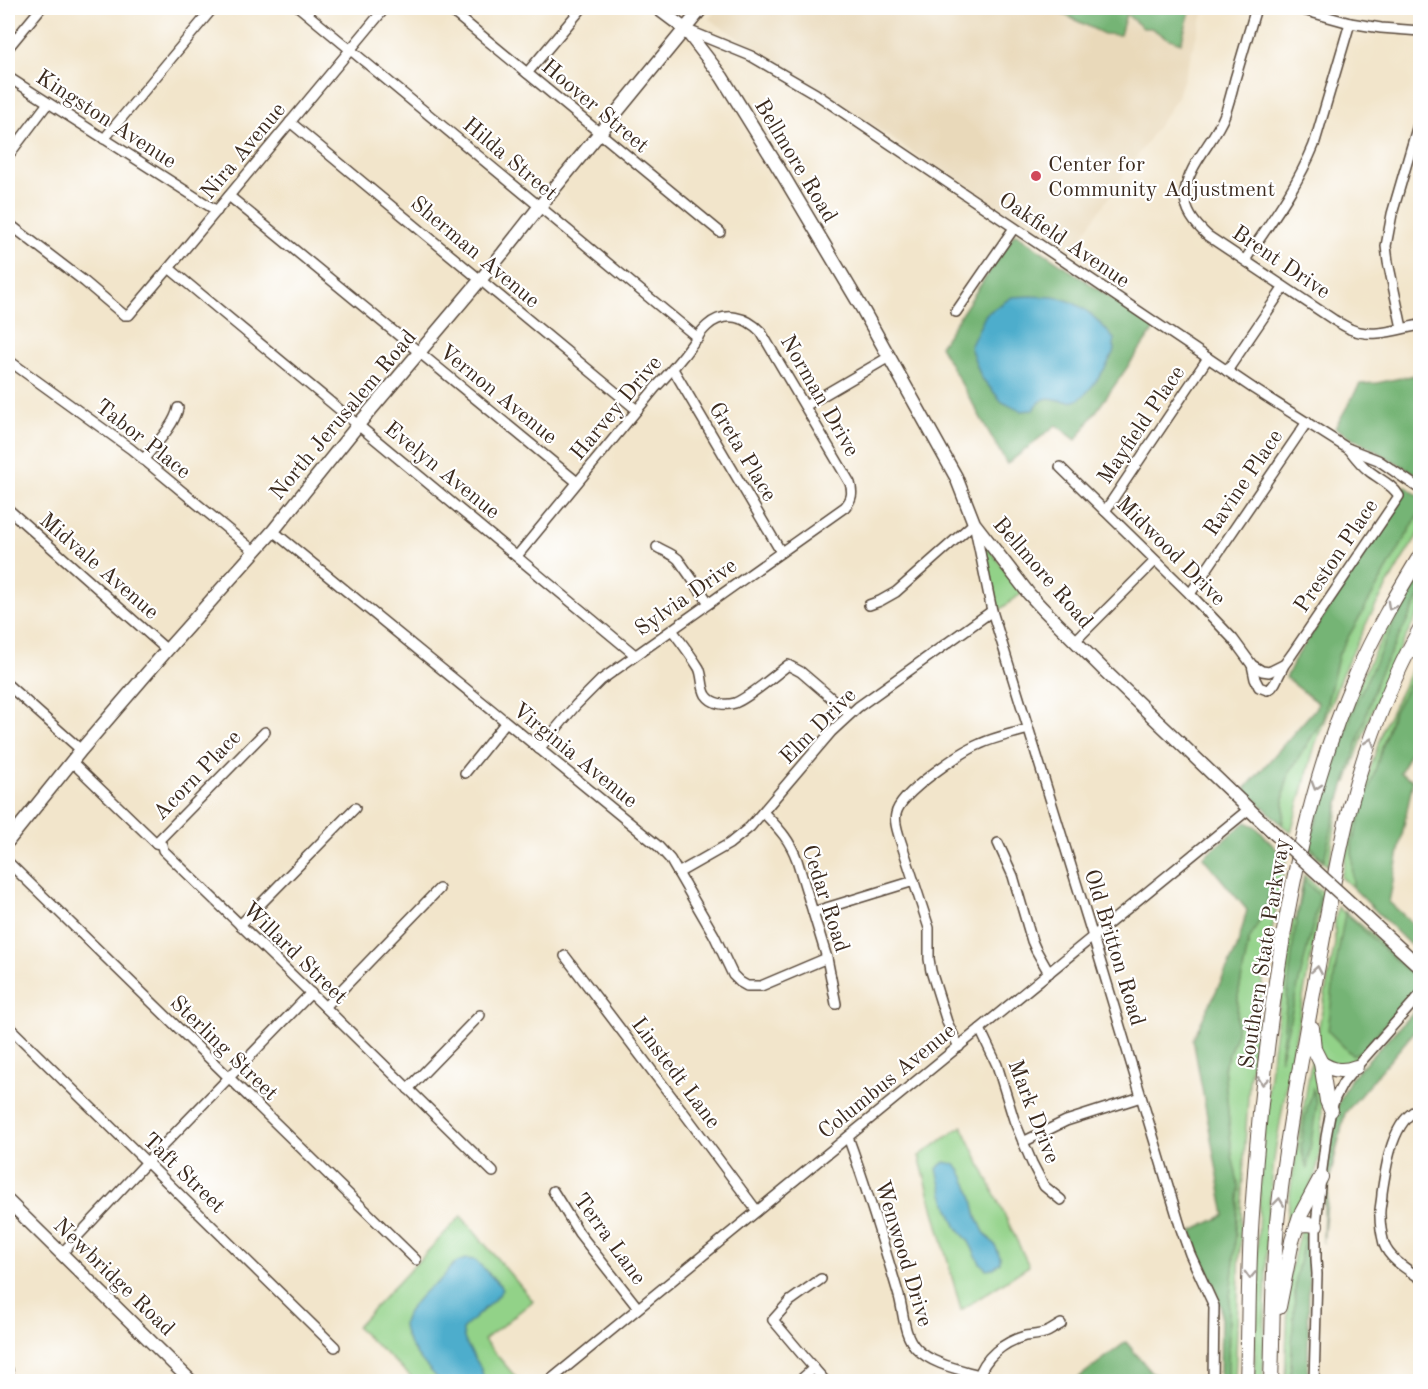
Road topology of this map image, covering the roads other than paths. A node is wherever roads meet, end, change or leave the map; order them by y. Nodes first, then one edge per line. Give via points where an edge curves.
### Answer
1 (41, 8) edge
2 (213, 8) edge
3 (300, 8) edge
4 (385, 8) edge
5 (448, 8) edge
6 (582, 8) edge
7 (657, 8) edge
8 (702, 8) edge
9 (1256, 8) edge
10 (1296, 8) edge
11 (1350, 23) junction
12 (685, 29) junction
13 (1420, 31) edge
14 (8, 48) edge
15 (350, 49) junction
16 (527, 73) junction
17 (8, 77) edge
18 (48, 103) junction
19 (1420, 118) edge
20 (290, 122) junction
21 (599, 133) junction
22 (104, 139) junction
23 (8, 156) edge
24 (229, 196) junction
25 (540, 206) junction
26 (217, 211) junction
27 (8, 223) edge
28 (1014, 228) junction
29 (720, 232) dead end
30 (1245, 260) junction
31 (169, 268) junction
32 (480, 280) junction
33 (1284, 287) junction
34 (956, 312) dead end
35 (1420, 325) edge
36 (758, 328) joint
37 (1402, 328) junction
38 (698, 338) junction
39 (419, 352) junction
40 (889, 357) junction
41 (1208, 358) junction
42 (8, 360) edge
43 (673, 369) junction
44 (1227, 371) junction
45 (805, 406) junction
46 (178, 408) dead end
47 (637, 410) junction
48 (1307, 422) junction
49 (358, 425) junction
50 (1347, 448) junction
51 (143, 460) junction
52 (1060, 467) dead end
53 (577, 482) junction
54 (850, 483) joint
55 (1420, 489) edge
56 (8, 509) edge
57 (1105, 511) junction
58 (974, 523) junction
59 (273, 531) junction
60 (657, 546) dead end
61 (254, 550) junction
62 (781, 552) junction
63 (517, 556) junction
64 (1420, 556) edge
65 (1155, 561) junction
66 (1190, 594) junction
67 (709, 603) junction
68 (869, 604) dead end
69 (992, 611) junction
70 (1420, 628) edge
71 (672, 630) junction
72 (1075, 641) junction
73 (167, 650) junction
74 (635, 655) junction
75 (1252, 665) junction
76 (1284, 665) junction
77 (8, 685) edge
78 (850, 714) junction
79 (506, 722) junction
80 (1028, 729) junction
81 (265, 732) dead end
82 (540, 749) junction
83 (81, 750) junction
84 (72, 762) junction
85 (465, 773) dead end
86 (355, 808) dead end
87 (1250, 809) junction
88 (763, 812) junction
89 (8, 841) edge
90 (156, 843) junction
91 (998, 843) dead end
92 (8, 862) edge
93 (678, 873) junction
94 (914, 881) junction
95 (439, 889) dead end
96 (813, 912) junction
97 (240, 925) junction
98 (1093, 937) junction
99 (565, 956) dead end
100 (827, 958) junction
101 (1420, 967) edge
102 (1049, 973) junction
103 (311, 993) junction
104 (1420, 995) edge
105 (1312, 999) junction
106 (836, 1005) dead end
107 (325, 1007) junction
108 (480, 1015) dead end
109 (8, 1026) edge
110 (980, 1029) junction
111 (959, 1047) junction
112 (1321, 1063) junction
113 (1356, 1067) junction
114 (229, 1078) junction
115 (408, 1089) junction
116 (1141, 1097) junction
117 (1420, 1108) edge
118 (1331, 1110) junction
119 (848, 1137) junction
120 (1023, 1142) junction
121 (147, 1162) junction
122 (493, 1172) dead end
123 (1321, 1177) junction
124 (554, 1191) dead end
125 (1061, 1200) dead end
126 (8, 1201) edge
127 (757, 1211) junction
128 (1297, 1225) junction
129 (1316, 1225) junction
130 (62, 1254) junction
131 (416, 1260) dead end
132 (1420, 1278) edge
133 (821, 1279) dead end
134 (638, 1308) junction
135 (1061, 1324) dead end
136 (1272, 1345) junction
137 (335, 1347) dead end
138 (814, 1368) junction
139 (8, 1370) edge
140 (978, 1378) edge
141 (9, 1382) edge
142 (192, 1382) edge
143 (548, 1382) edge
144 (798, 1382) edge
145 (826, 1382) edge
146 (1213, 1382) edge
147 (1247, 1382) edge
148 (1271, 1382) edge
149 (1314, 1382) edge

1 - 14 street
2 - 22 street
3 - 15 street, Hilda Street
4 - 15 street, Nira Avenue
5 - 16 street, Hoover Street
6 - 16 street
7 - 12 main road, Bellmore Road
8 - 12 main road, North Jerusalem Road
9 - 30 street, Brent Drive via 1224,116 1191,172 1185,195 1196,225
10 - 11 street
11 - 13 street
11 - 30 street via 1308,160
12 - 21 main road, North Jerusalem Road
12 - 28 street, Oakfield Avenue via 752,56 816,94
12 - 40 main road, Bellmore Road via 722,77 778,167
15 - 20 street, Nira Avenue
15 - 25 street, Hilda Street
16 - 21 street, Hoover Street
17 - 18 street, Kingston Avenue
18 - 22 street, Kingston Avenue
18 - 23 street
19 - 37 street via 1386,246
20 - 24 street, Nira Avenue
20 - 32 street, Sherman Avenue
21 - 25 main road, North Jerusalem Road
21 - 29 street, Hoover Street
22 - 26 street, Kingston Avenue
24 - 26 street, Nira Avenue
24 - 39 street, Vernon Avenue
25 - 32 main road, North Jerusalem Road
25 - 38 street, Hilda Street
26 - 31 street, Nira Avenue
27 - 31 street, Nira Avenue via 126,316
28 - 34 street
28 - 41 street, Oakfield Avenue
30 - 33 street, Brent Drive
31 - 49 street, Evelyn Avenue
32 - 39 main road, North Jerusalem Road
32 - 47 street, Sherman Avenue
33 - 37 street, Brent Drive via 1351,330 1380,334
33 - 44 street
35 - 37 street, Brent Drive
36 - 38 street, Harvey Drive via 749,321 731,317 715,320
36 - 45 street, Norman Drive
38 - 43 street, Harvey Drive
39 - 49 main road, North Jerusalem Road
39 - 53 street, Vernon Avenue
40 - 45 street
40 - 58 main road, Bellmore Road via 956,477
41 - 44 street, Oakfield Avenue
41 - 57 street, Mayfield Place
42 - 51 street, Tabor Place
43 - 47 street, Harvey Drive
43 - 62 street, Greta Place
44 - 48 street, Oakfield Avenue
45 - 54 street, Norman Drive
46 - 51 street via 171,424
47 - 53 street, Harvey Drive
48 - 50 street, Oakfield Avenue
48 - 66 street, Ravine Place
49 - 59 main road, North Jerusalem Road
49 - 63 street, Evelyn Avenue
50 - 55 street, Oakfield Avenue via 1378,460
50 - 76 street, Preston Place via 1399,496
51 - 61 street, Tabor Place
52 - 57 street, Midwood Drive
53 - 63 street, Harvey Drive
54 - 62 street, Sylvia Drive via 851,501 845,507
56 - 73 street, Midvale Avenue
57 - 65 street, Midwood Drive
58 - 68 street via 896,592
58 - 69 street, Old Britton Road
58 - 72 main road, Bellmore Road via 1029,594
59 - 61 main road, North Jerusalem Road
59 - 79 street, Virginia Avenue
60 - 67 street via 678,559
61 - 73 main road, North Jerusalem Road
62 - 67 street, Sylvia Drive
63 - 74 street, Evelyn Avenue
64 -> 147 highway, Southern State Parkway via 1380,625 1336,724 1312,799 1290,898 1260,1105
65 - 66 street, Midwood Drive
65 - 72 street
66 - 75 street, Midwood Drive
67 - 71 street, Sylvia Drive
69 - 78 street, Elm Drive
69 - 80 street, Old Britton Road
105 -> 70 highway via 1349,809 1373,733
71 - 74 street, Sylvia Drive
71 - 78 street via 700,670 705,694 715,702 723,705 744,698 788,664
72 - 87 main road, Bellmore Road
73 - 83 main road, North Jerusalem Road
74 - 82 street, Sylvia Drive via 589,690
75 - 76 street via 1269,672
75 - 76 street, Midwood Drive via 1257,684 1267,690
77 - 83 street
78 - 88 street, Elm Drive
79 - 82 street, Virginia Avenue
79 - 85 street
80 - 94 street via 964,751 902,802 896,824
80 - 98 street, Old Britton Road
81 - 90 street, Acorn Place
82 - 93 street, Virginia Avenue via 658,846
83 - 84 main road, North Jerusalem Road
84 - 89 main road, North Jerusalem Road
84 - 90 street, Willard Street
86 - 97 street
87 - 98 street, Columbus Avenue
87 - 101 main road, Bellmore Road, bridge
88 - 93 street, Elm Drive via 729,844
88 - 96 street, Cedar Road via 791,844
90 - 97 street, Willard Street
91 - 102 street via 1036,950
92 - 114 street, Sterling Street
93 - 100 street, Virginia Avenue via 733,975 747,986 761,986
94 - 96 street
94 - 111 street via 929,928 931,971
95 - 107 street
96 - 100 street, Cedar Road
97 - 103 street, Willard Street
98 - 102 street, Columbus Avenue
98 - 116 street, Old Britton Road
99 - 127 street, Linstedt Lane
100 - 106 street, Cedar Road
102 - 110 street, Columbus Avenue
103 - 107 street, Willard Street
103 - 114 street
104 - 113 street
105 - 112 highway via 1313,1041
136 -> 105 highway via 1278,1215 1288,1131
107 - 115 street, Willard Street
108 - 115 street
109 - 121 street, Taft Street
110 - 111 street, Columbus Avenue
110 - 120 street, Mark Drive via 997,1065
111 - 119 street, Columbus Avenue
112 - 113 highway via 1340,1071
112 - 118 highway
113 - 118 street
114 - 121 street
114 - 131 street, Sterling Street
115 - 122 street, Willard Street
116 - 120 street via 1066,1121
116 - 146 street, Old Britton Road via 1185,1241 1214,1306
117 - 132 street via 1406,1119 1395,1136 1386,1163 1380,1216 1384,1245 1391,1256
118 - 123 street
119 - 127 street, Columbus Avenue
119 - 140 street, Wenwood Drive via 910,1340 922,1354
120 - 125 street, Mark Drive via 1044,1186
121 - 130 street
121 - 137 street, Taft Street
123 - 128 highway
123 - 129 street
124 - 134 street, Terra Lane via 579,1233
126 - 130 main road, Newbridge Road
127 - 134 street, Columbus Avenue
128 - 129 highway
128 - 136 highway
129 - 149 street
130 - 142 main road, Newbridge Road
133 - 138 street via 790,1301 773,1320
134 - 143 street, Columbus Avenue
135 - 140 street via 1005,1345 988,1360
136 - 148 highway
138 - 144 street
138 - 145 street
139 - 141 street

